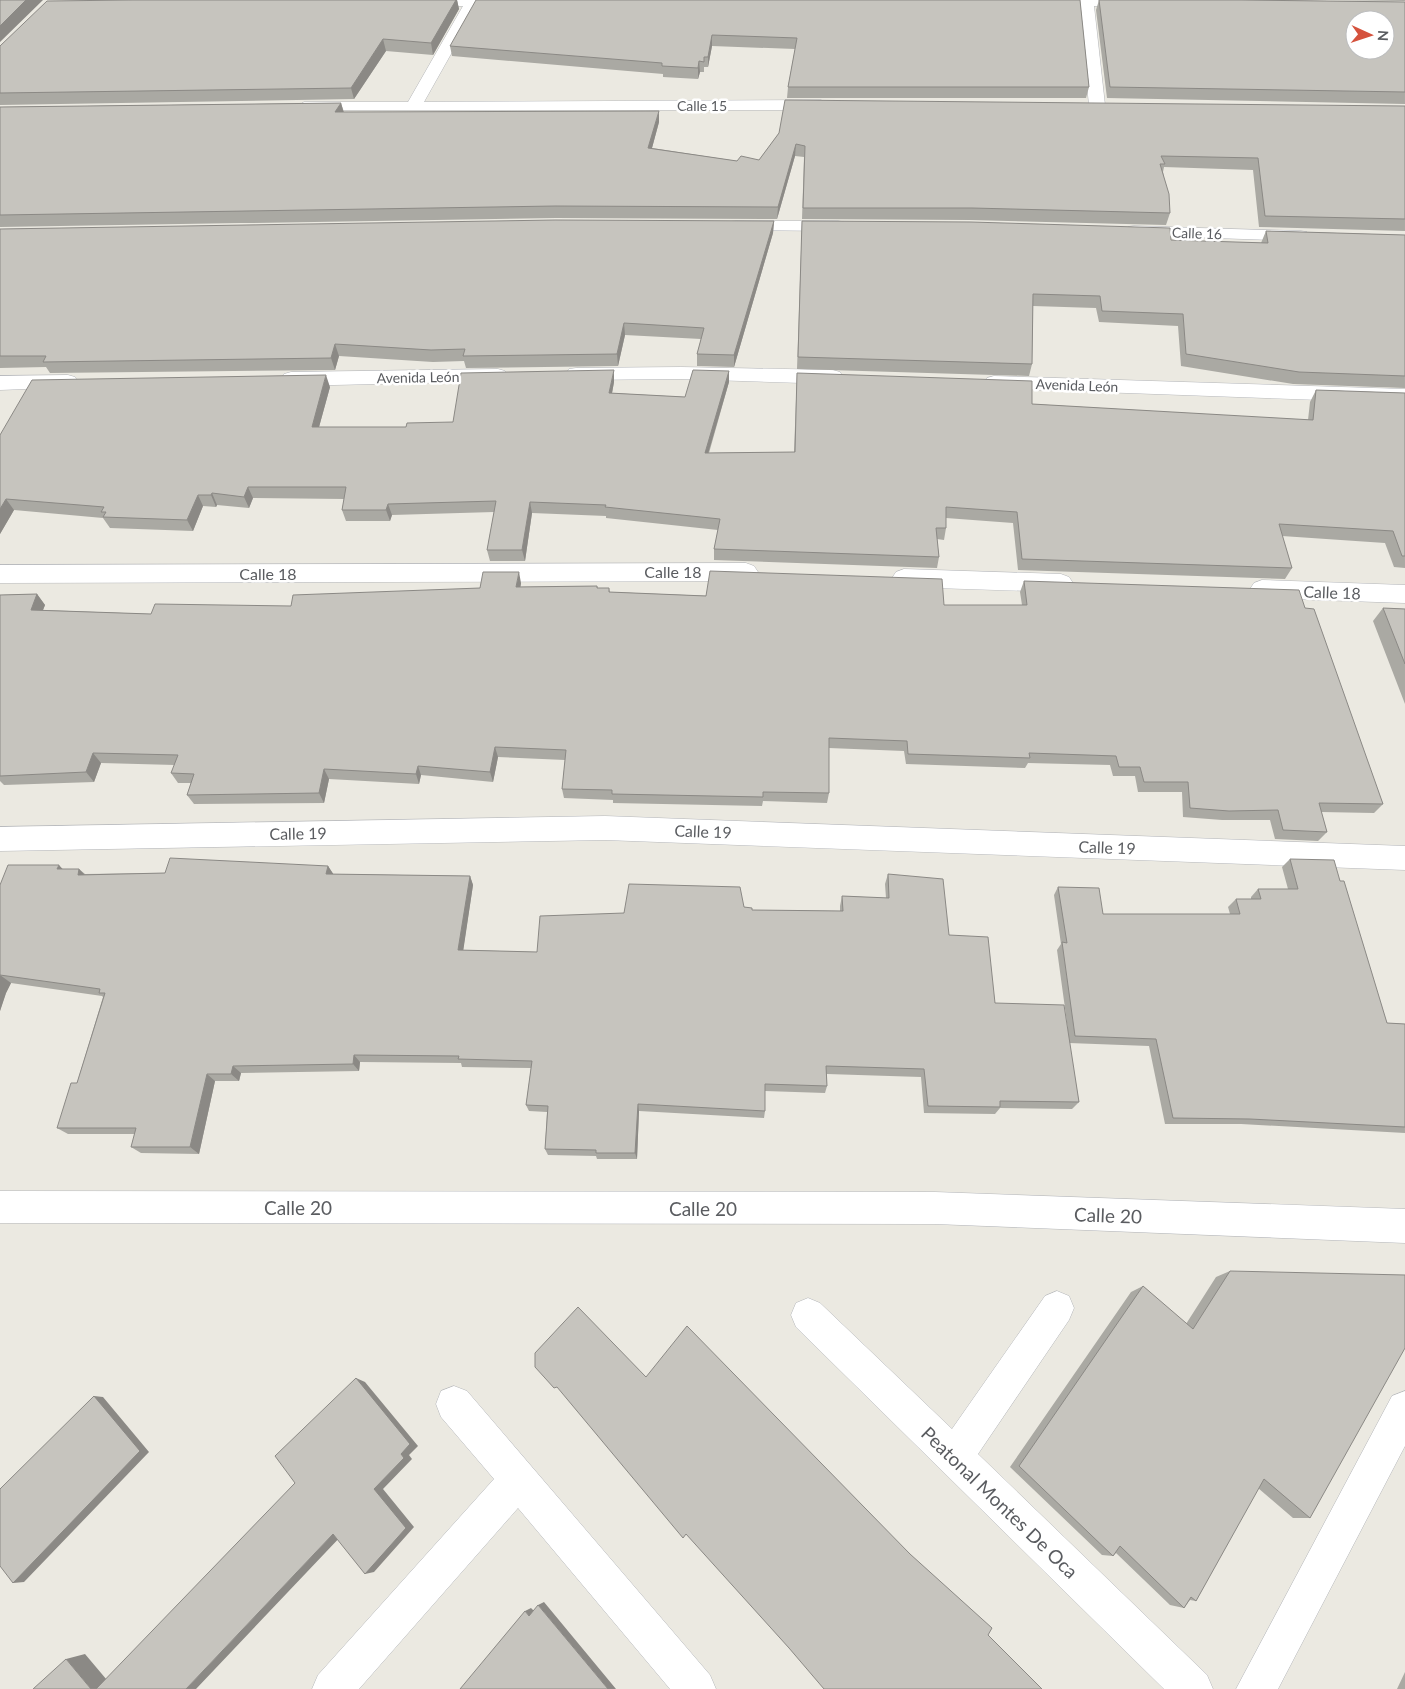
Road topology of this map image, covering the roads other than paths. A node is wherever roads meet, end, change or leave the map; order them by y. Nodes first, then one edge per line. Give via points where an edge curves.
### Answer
1 (474, 1) edge
2 (1027, 1) edge
3 (1086, 1) edge
4 (404, 2) edge
5 (523, 2) edge
6 (1146, 2) edge
7 (414, 105) junction
8 (839, 105) edge
9 (1077, 105) edge
10 (1096, 105) junction
11 (1116, 106) edge
12 (286, 107) edge
13 (723, 226) edge
14 (851, 226) edge
15 (1118, 231) edge
16 (1316, 236) edge
17 (513, 375) edge
18 (552, 375) edge
19 (850, 378) edge
20 (276, 379) edge
21 (89, 382) edge
22 (979, 382) edge
23 (0, 384) edge
24 (1405, 396) edge
25 (766, 573) edge
26 (0, 574) edge
27 (886, 577) edge
28 (1085, 584) edge
29 (1245, 589) edge
30 (1405, 594) edge
31 (0, 839) edge
32 (1405, 858) edge
33 (0, 1207) edge
34 (1405, 1226) edge
35 (1057, 1308) dead end
36 (808, 1315) dead end
37 (454, 1404) dead end
38 (1405, 1409) edge
39 (954, 1457) junction
40 (518, 1480) junction
41 (332, 1689) edge
42 (696, 1689) edge
43 (1193, 1689) edge
44 (1256, 1689) edge

1 - 4 street
1 - 5 street
1 - 7 street
2 - 3 street
3 - 6 street
3 - 10 street
7 - 8 street, Calle 15
7 - 12 street, Calle 15
9 - 10 street
10 - 11 street
13 - 14 street
15 - 16 street, Calle 16
17 - 20 street, Avenida León
18 - 19 street via 680,373
21 - 23 street
22 - 24 street, Avenida León
25 - 26 street, Calle 18
27 - 28 street
29 - 30 street, Calle 18
31 - 32 street, Calle 19 via 605,828
33 - 34 street, Calle 20 via 935,1208
35 - 39 street
36 - 39 street, Peatonal Montes De Oca
37 - 40 street
38 - 44 street
39 - 43 street, Peatonal Montes De Oca
40 - 41 street
40 - 42 street

